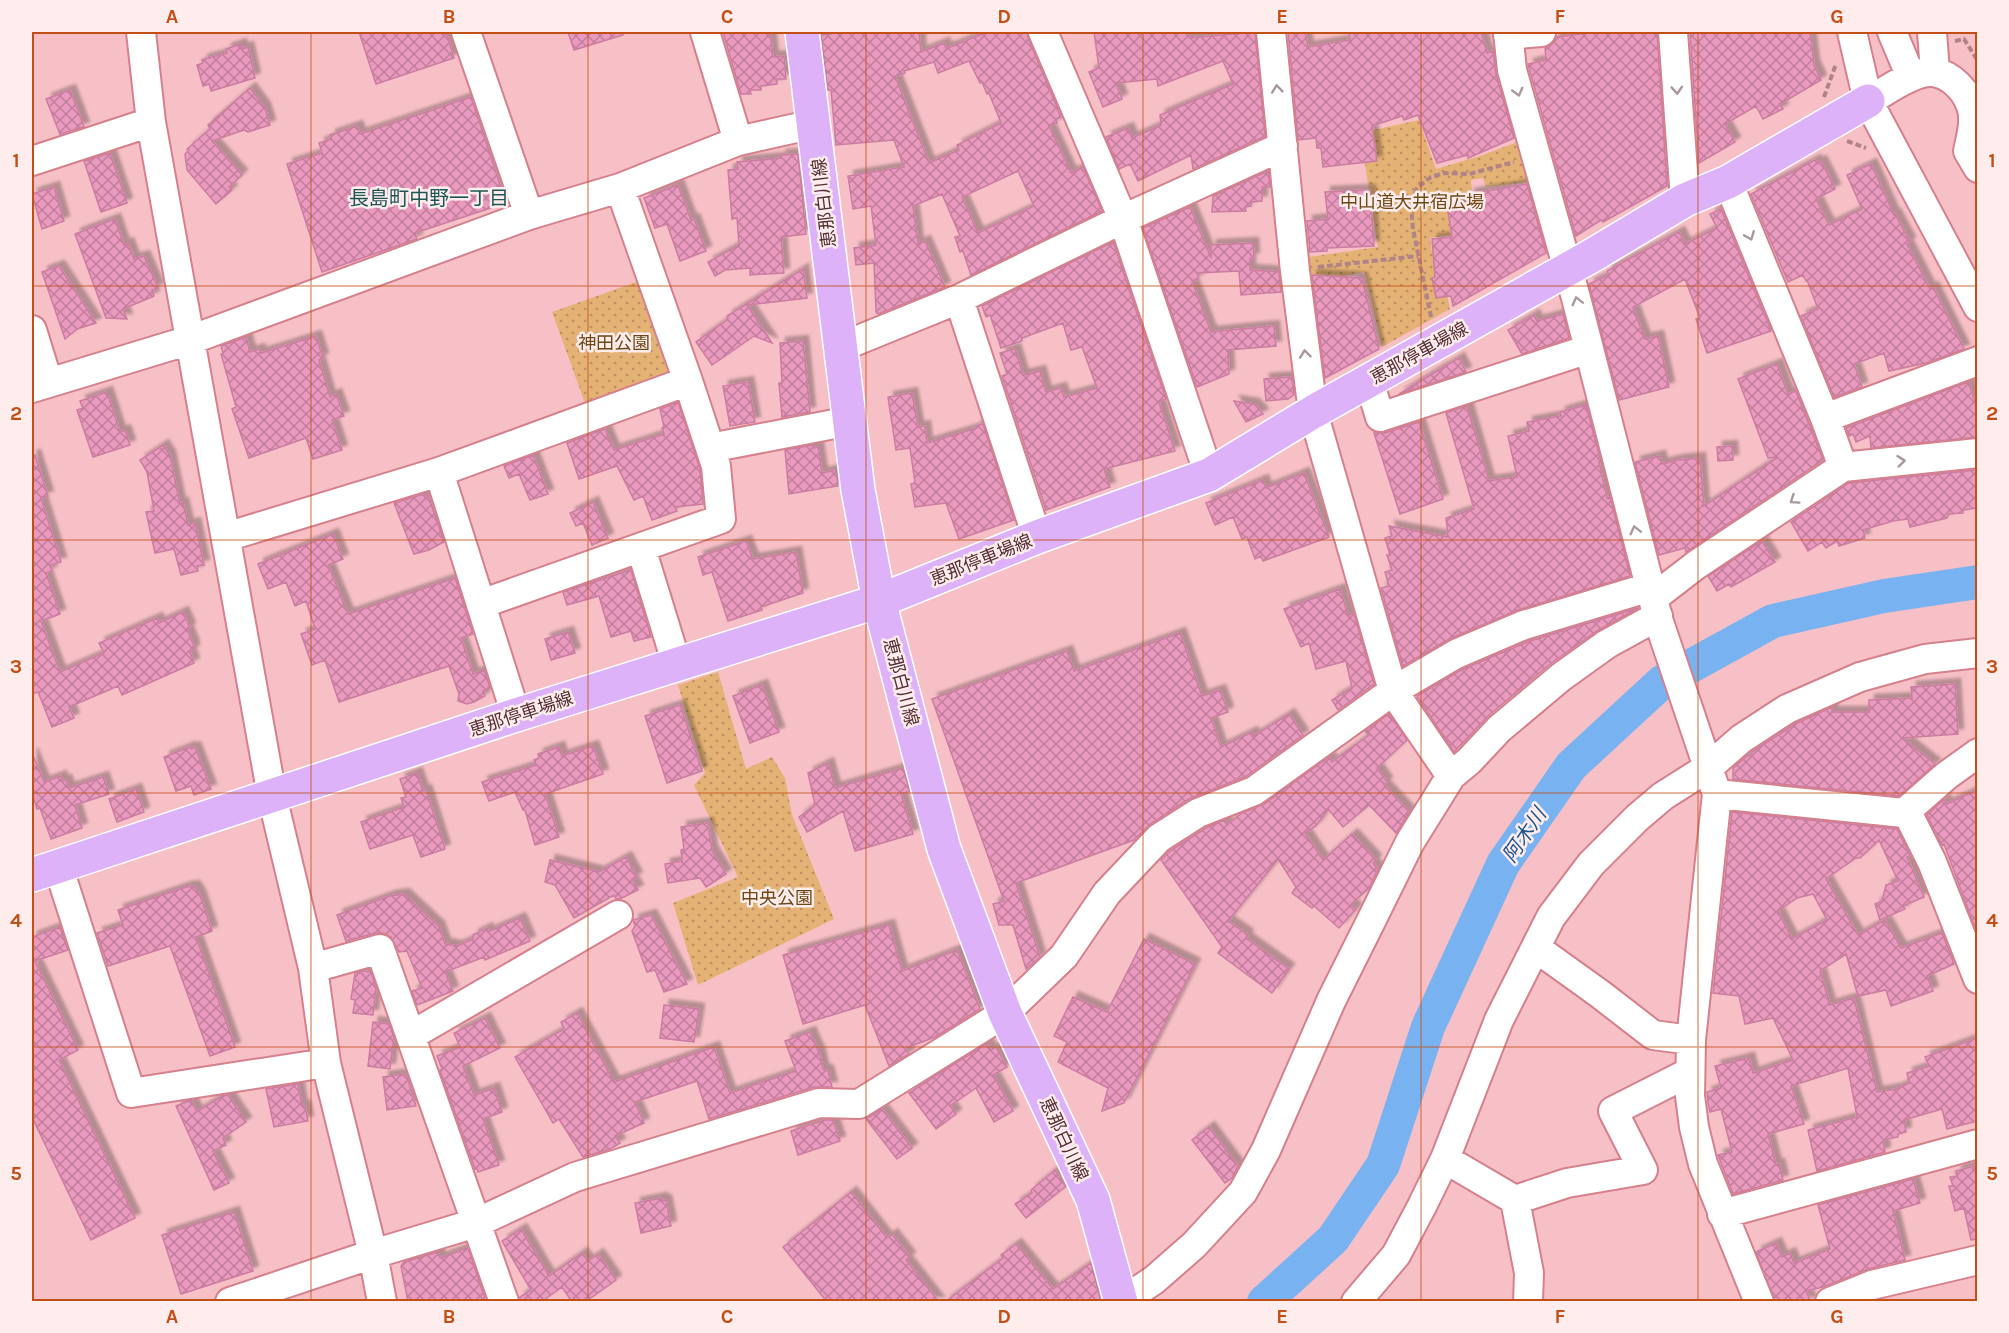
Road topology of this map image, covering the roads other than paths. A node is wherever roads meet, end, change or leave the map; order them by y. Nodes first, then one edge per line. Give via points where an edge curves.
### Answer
1 (141, 32) edge
2 (466, 32) edge
3 (705, 32) edge
4 (802, 32) edge
5 (1043, 32) edge
6 (1271, 32) edge
7 (1541, 32) edge
8 (1673, 32) edge
9 (1852, 32) edge
10 (1892, 32) edge
11 (1932, 32) edge
12 (1508, 33) edge
13 (1923, 74) junction
14 (1868, 101) junction
15 (151, 122) junction
16 (814, 124) junction
17 (738, 141) junction
18 (1283, 146) junction
19 (32, 161) edge
20 (1977, 168) edge
21 (1728, 182) junction
22 (620, 188) junction
23 (1685, 200) junction
24 (530, 215) junction
25 (1124, 219) junction
26 (1568, 269) junction
27 (959, 299) junction
28 (1977, 307) edge
29 (32, 330) edge
30 (190, 340) junction
31 (841, 347) junction
32 (1589, 349) junction
33 (1977, 361) edge
34 (688, 381) junction
35 (1369, 381) junction
36 (40, 385) edge
37 (1313, 412) junction
38 (1824, 418) junction
39 (850, 421) junction
40 (710, 448) junction
41 (1977, 453) edge
42 (1842, 467) junction
43 (439, 472) junction
44 (1209, 475) junction
45 (226, 537) junction
46 (1036, 537) junction
47 (641, 548) junction
48 (1650, 587) junction
49 (879, 601) junction
50 (481, 604) junction
51 (1658, 619) junction
52 (1977, 653) edge
53 (677, 665) junction
54 (1393, 691) junction
55 (516, 715) junction
56 (1977, 753) edge
57 (1708, 767) junction
58 (1451, 776) junction
59 (1717, 794) junction
60 (272, 796) junction
61 (1904, 813) junction
62 (45, 871) edge
63 (618, 915) dead end
64 (1970, 939) edge
65 (1536, 948) junction
66 (313, 968) junction
67 (1977, 979) edge
68 (1005, 1013) junction
69 (412, 1035) junction
70 (1691, 1040) junction
71 (326, 1063) junction
72 (1690, 1072) junction
73 (1977, 1144) edge
74 (1445, 1159) junction
75 (1515, 1200) junction
76 (1722, 1214) junction
77 (476, 1223) junction
78 (373, 1254) junction
79 (1977, 1260) edge
80 (230, 1302) edge
81 (382, 1302) edge
82 (504, 1302) edge
83 (1121, 1302) edge
84 (1356, 1302) edge
85 (1528, 1302) edge
86 (1760, 1302) edge
87 (1830, 1302) edge

1 - 15 street
2 - 24 street
3 - 17 street
4 - 16 main road, 恵那白川線
5 - 25 street
18 -> 6 street
7 - 12 street
8 -> 23 street
9 - 14 street
10 - 13 street
11 - 13 street
12 -> 26 street via 1512,70
13 - 14 street
13 - 20 street via 1948,76 1971,105 1973,128 1968,151
14 - 21 main road, 恵那停車場線
14 - 28 street
15 - 19 street
15 - 30 street
16 - 17 street
16 - 31 main road, 恵那白川線
17 - 22 street
18 - 25 street
37 -> 18 street
21 - 23 main road, 恵那停車場線
21 -> 38 street
22 - 24 street
22 - 34 street
23 - 26 main road, 恵那停車場線
24 - 30 street
25 - 27 street
25 - 44 street
32 -> 26 street
26 - 35 main road, 恵那停車場線
27 - 31 street
27 - 46 street
29 - 36 street
30 - 36 street
30 - 45 street
31 - 39 main road, 恵那白川線
32 - 35 street via 1380,417
48 -> 32 street
33 - 38 street
34 - 40 street
34 - 43 street
35 - 37 main road, 恵那停車場線
37 - 44 main road, 恵那停車場線
37 - 54 street
38 - 42 street
39 - 40 street
39 - 49 main road, 恵那白川線 via 858,490
40 - 47 street via 722,519
42 -> 41 street
42 -> 48 street via 1661,592
43 - 45 street
43 - 50 street
44 - 46 main road, 恵那停車場線
45 - 60 street
46 - 49 main road, 恵那停車場線
47 - 50 street
47 - 53 street
48 - 51 street
48 - 54 street via 1524,625 1456,654
49 - 53 main road, 恵那停車場線
49 - 68 main road, 恵那白川線 via 944,849
50 - 55 street
51 - 57 street
51 - 58 street via 1607,644 1562,677 1499,729
52 - 57 street via 1925,659 1860,676 1787,709
53 - 55 main road, 恵那停車場線
54 - 58 street
54 - 68 street via 1254,791 1198,813 1159,838 1107,894 1064,956
55 - 60 main road, 恵那停車場線
56 - 61 street
57 - 59 street
57 - 65 street via 1663,796 1591,864 1551,917
58 - 83 street via 1400,862 1243,1192 1194,1245
59 - 61 street
59 - 70 street
60 - 62 main road, 恵那停車場線
60 - 66 street
61 - 64 street
62 - 71 street via 131,1094
63 - 69 street
64 - 67 street
65 - 70 street via 1653,1035
65 - 74 street via 1499,1020
66 - 69 street via 380,949
66 - 71 street
68 - 77 street via 859,1104 819,1102 575,1177
68 - 83 main road, 恵那白川線 via 1093,1200
69 - 77 street
70 - 72 street
71 - 78 street
72 - 75 street via 1613,1111 1643,1170 1567,1183
72 - 76 street via 1694,1127 1702,1164
73 - 76 street
74 - 75 street
74 - 84 street via 1396,1255
75 - 85 street via 1529,1273
76 - 86 street
77 - 78 street
77 - 82 street
78 - 80 street
78 - 81 street
79 - 87 street via 1872,1285

